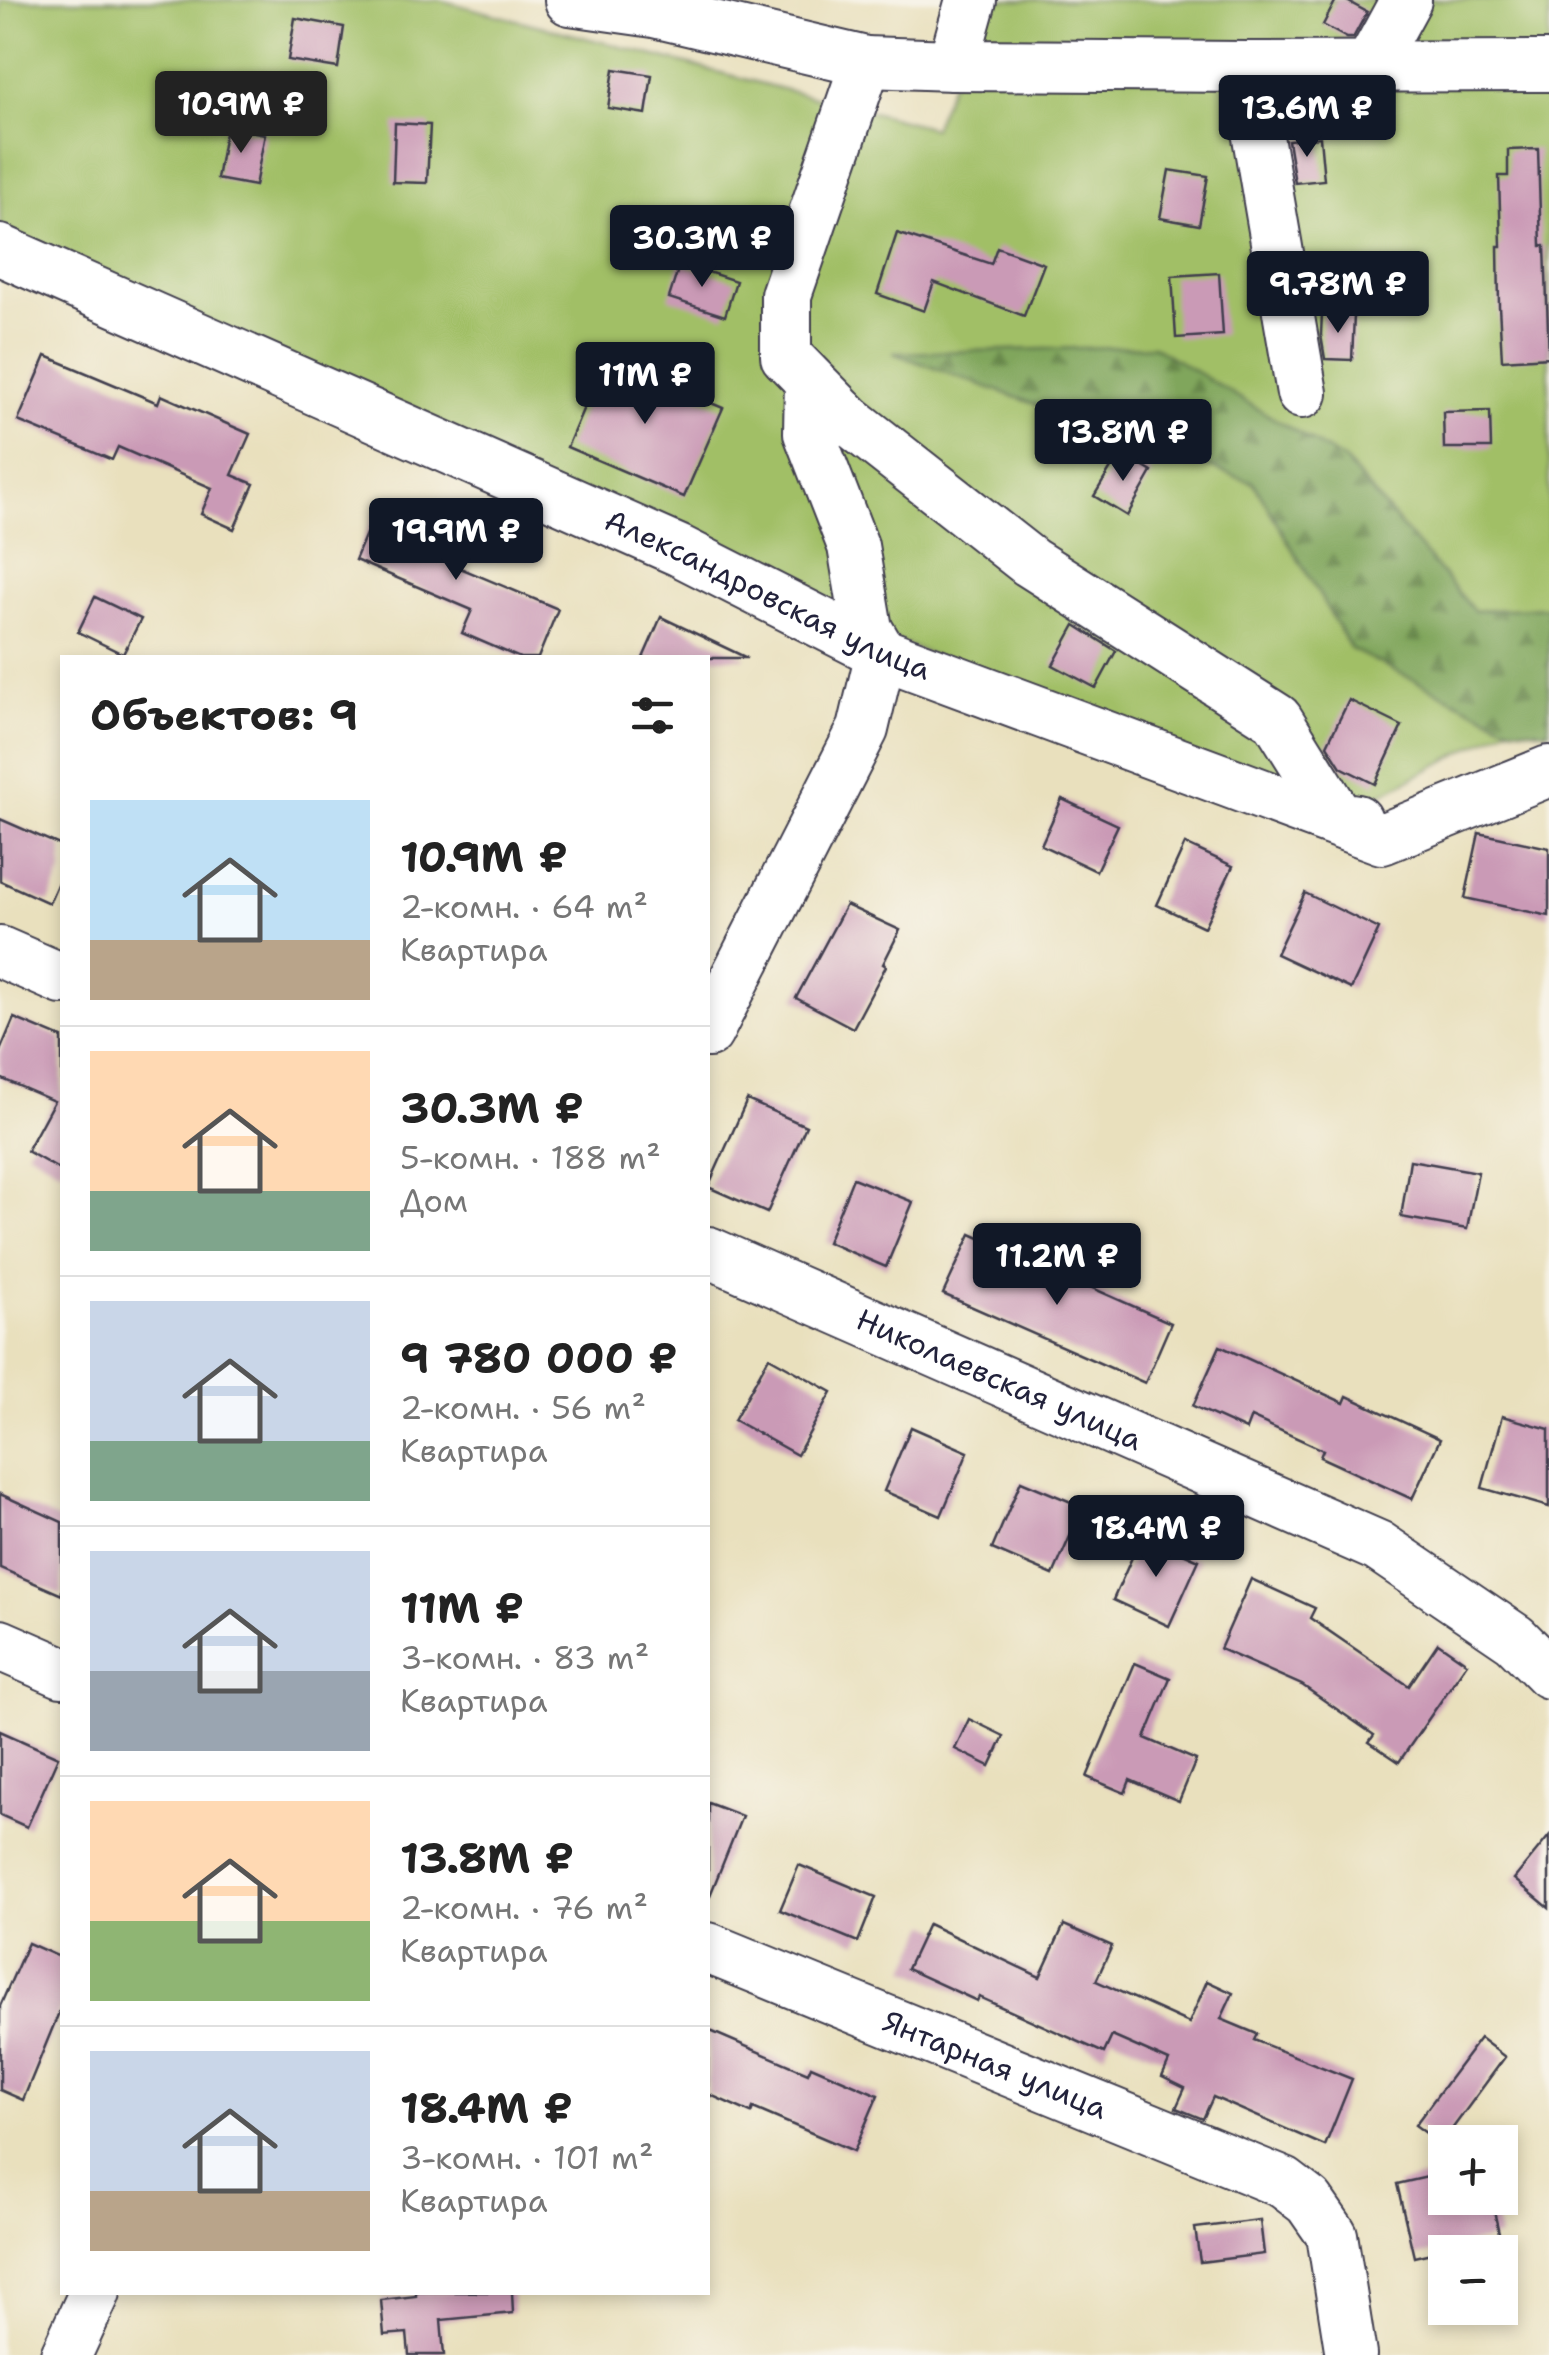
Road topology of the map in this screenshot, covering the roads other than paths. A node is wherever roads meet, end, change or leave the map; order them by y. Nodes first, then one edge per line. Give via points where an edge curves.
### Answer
1 (570, 0) edge
2 (971, 0) edge
3 (1406, 0) edge
4 (656, 6) edge
5 (866, 62) junction
6 (953, 65) junction
7 (1246, 66) junction
8 (1370, 66) junction
9 (1549, 66) edge
10 (0, 250) edge
11 (810, 381) junction
12 (1302, 393) dead end
13 (881, 654) junction
14 (1549, 771) edge
15 (1408, 828) junction
16 (0, 952) edge
17 (60, 978) edge
18 (710, 1028) edge
19 (710, 1253) edge
20 (1538, 1644) edge
21 (0, 1645) edge
22 (60, 1671) edge
23 (710, 1949) edge
24 (95, 2295) edge
25 (66, 2355) edge
26 (1352, 2355) edge

1 - 4 street
2 - 6 street
3 - 8 street
4 - 5 street
5 - 6 street
5 - 11 street via 786,295 786,356
6 - 7 street
7 - 8 street
7 - 12 street
8 - 9 street
10 - 13 street, Александровская улица via 680,550
11 - 13 street via 809,433 853,546 868,629
11 - 15 street via 848,420 1030,562 1278,719 1338,817
13 - 15 street, Александровская улица via 1382,839
13 - 18 street via 862,730
14 - 15 street, Александровская улица
16 - 17 street
19 - 20 street, Николаевская улица via 1378,1546
21 - 22 street
23 - 26 street, Янтарная улица via 1284,2182 1309,2202 1332,2235
24 - 25 street

